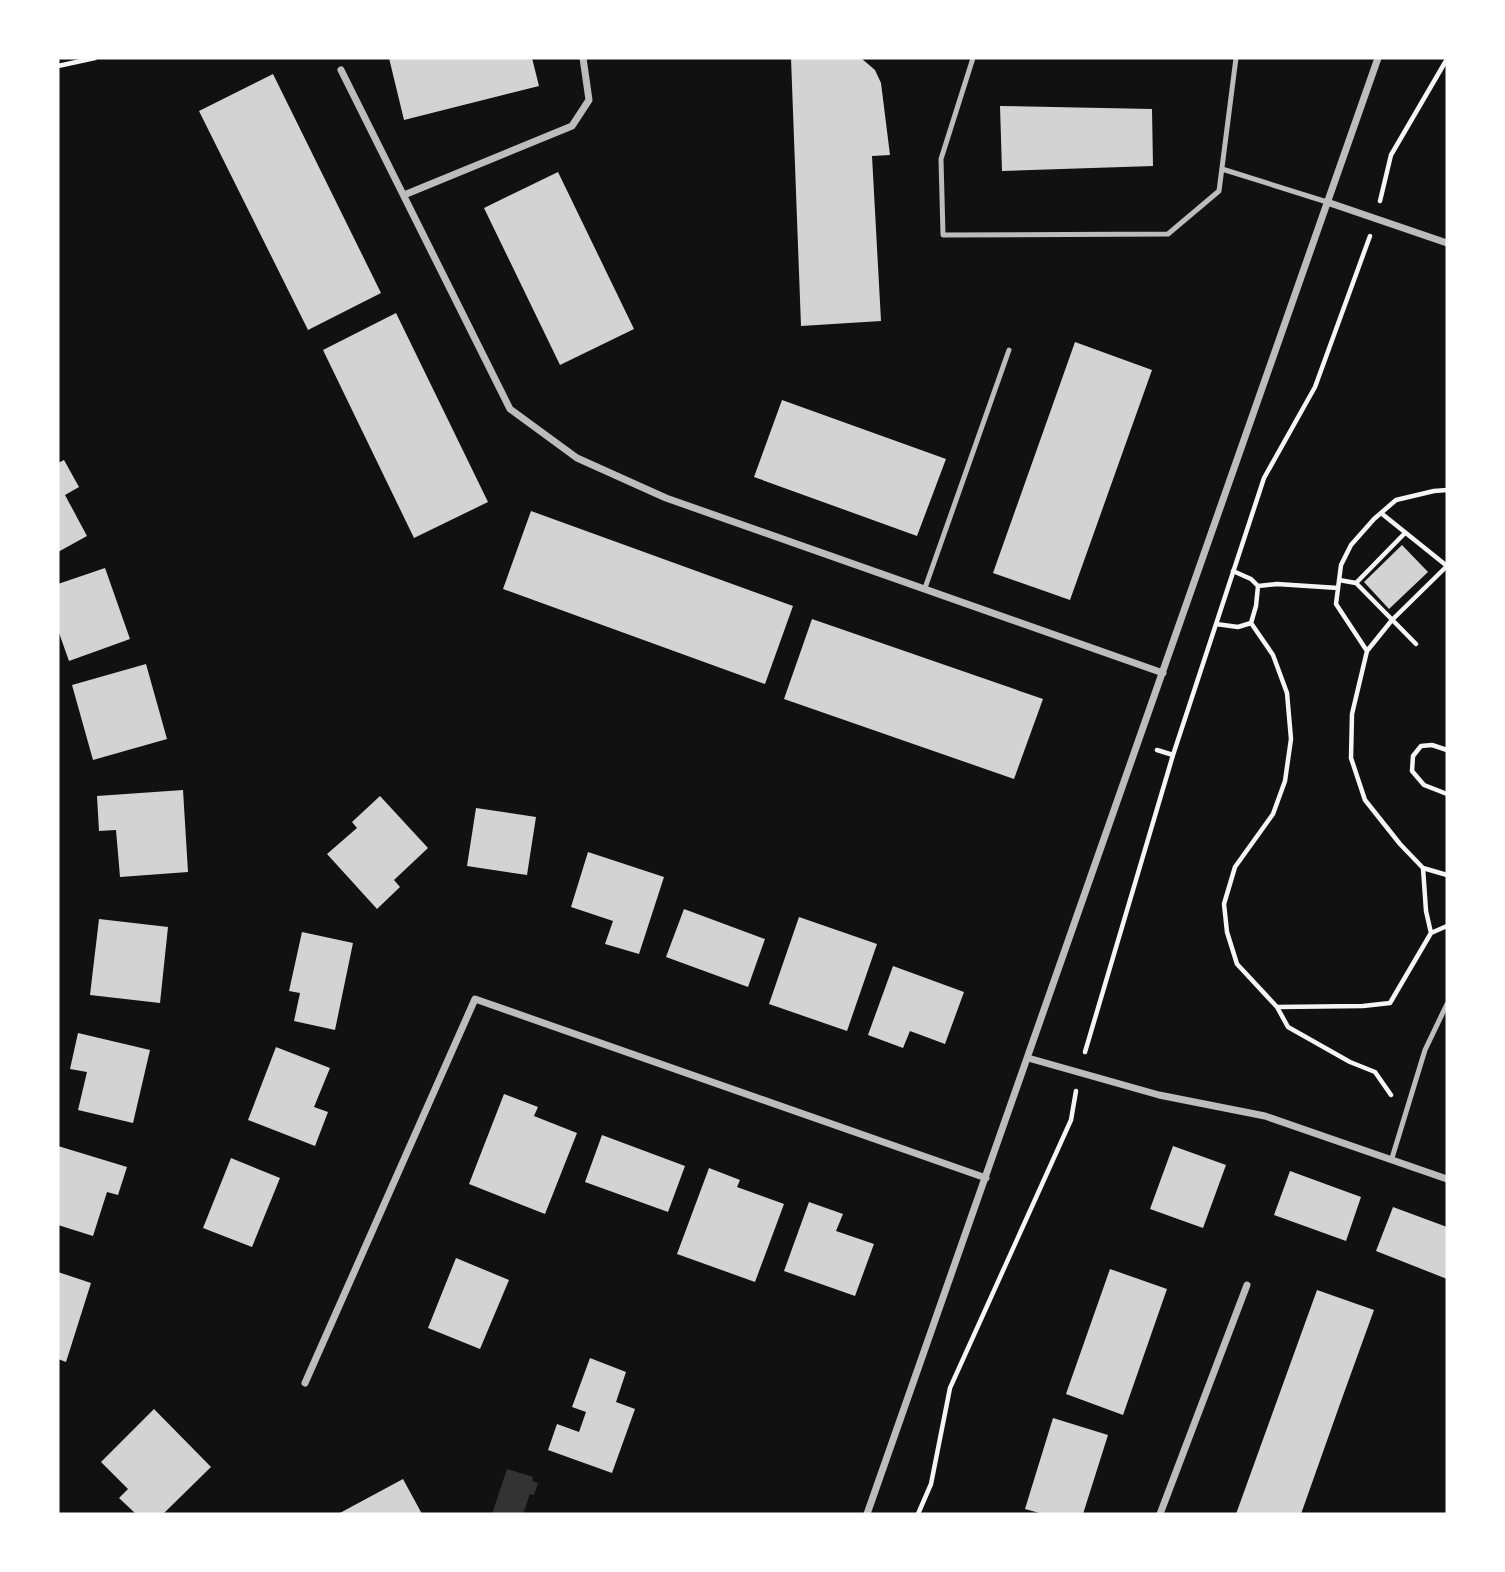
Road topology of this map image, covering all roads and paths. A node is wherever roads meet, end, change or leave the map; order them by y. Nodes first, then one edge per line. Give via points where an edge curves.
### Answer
1 (95, 58) edge
2 (583, 58) edge
3 (973, 58) edge
4 (1236, 58) edge
5 (1378, 58) edge
6 (1447, 59) edge
7 (58, 66) edge
8 (341, 70) dead end
9 (1222, 169) junction
10 (404, 195) junction
11 (1327, 202) junction
12 (1376, 219) junction
13 (1447, 243) edge
14 (1009, 350) dead end
15 (1447, 490) edge
16 (1381, 513) junction
17 (1404, 534) junction
18 (1447, 566) edge
19 (1233, 572) junction
20 (1339, 580) junction
21 (1356, 583) junction
22 (1258, 586) junction
23 (925, 588) junction
24 (1338, 588) junction
25 (1392, 620) junction
26 (1251, 623) junction
27 (1216, 624) junction
28 (1416, 644) dead end
29 (1367, 651) junction
30 (1163, 673) junction
31 (1447, 750) edge
32 (1447, 794) edge
33 (1423, 868) junction
34 (1447, 875) edge
35 (1447, 926) edge
36 (1431, 933) junction
37 (1447, 1004) edge
38 (1277, 1007) junction
39 (1028, 1058) junction
40 (1079, 1072) junction
41 (1406, 1106) junction
42 (1392, 1158) junction
43 (986, 1178) junction
44 (1447, 1179) edge
45 (1247, 1285) dead end
46 (305, 1382) dead end
47 (867, 1514) edge
48 (918, 1514) edge
49 (1160, 1514) edge

1 - 7 path
2 - 10 street via 589,100 572,126
3 - 9 lane via 941,159 943,235 1168,234 1219,191
4 - 9 lane
5 - 11 street
6 - 12 path via 1391,155
8 - 10 street
9 - 11 lane
10 - 23 street via 510,409 577,458 666,498
11 - 12 street
11 - 30 street
12 - 13 street
12 - 19 path via 1315,387 1264,478
14 - 23 lane
15 - 16 path via 1396,500
16 - 17 path
16 - 20 path via 1351,545
17 - 18 path
17 - 21 path
18 - 25 path
19 - 22 path
19 - 27 path
20 - 21 path
20 - 24 path
21 - 25 path
22 - 24 path
22 - 26 path
23 - 30 street
24 - 29 path via 1336,604
25 - 28 path
25 - 29 path
26 - 27 path via 1238,627
26 - 38 path via 1273,655 1287,693 1292,739 1285,781 1273,814 1235,867 1224,904 1237,964
27 - 40 path
29 - 33 path via 1352,714 1351,758 1365,800
30 - 39 street
31 - 32 path via 1421,746 1413,756 1412,771 1424,785
33 - 34 path
33 - 36 path
35 - 36 path
36 - 38 path via 1390,1003
37 - 41 lane via 1424,1050
38 - 41 path via 1287,1027 1375,1072 1397,1102
39 - 40 street
39 - 43 street
40 - 42 street via 1158,1095 1265,1116
40 - 48 path via 1071,1120 950,1388 931,1484
41 - 42 lane
42 - 44 street
43 - 46 street via 475,999
43 - 47 street
45 - 49 street

